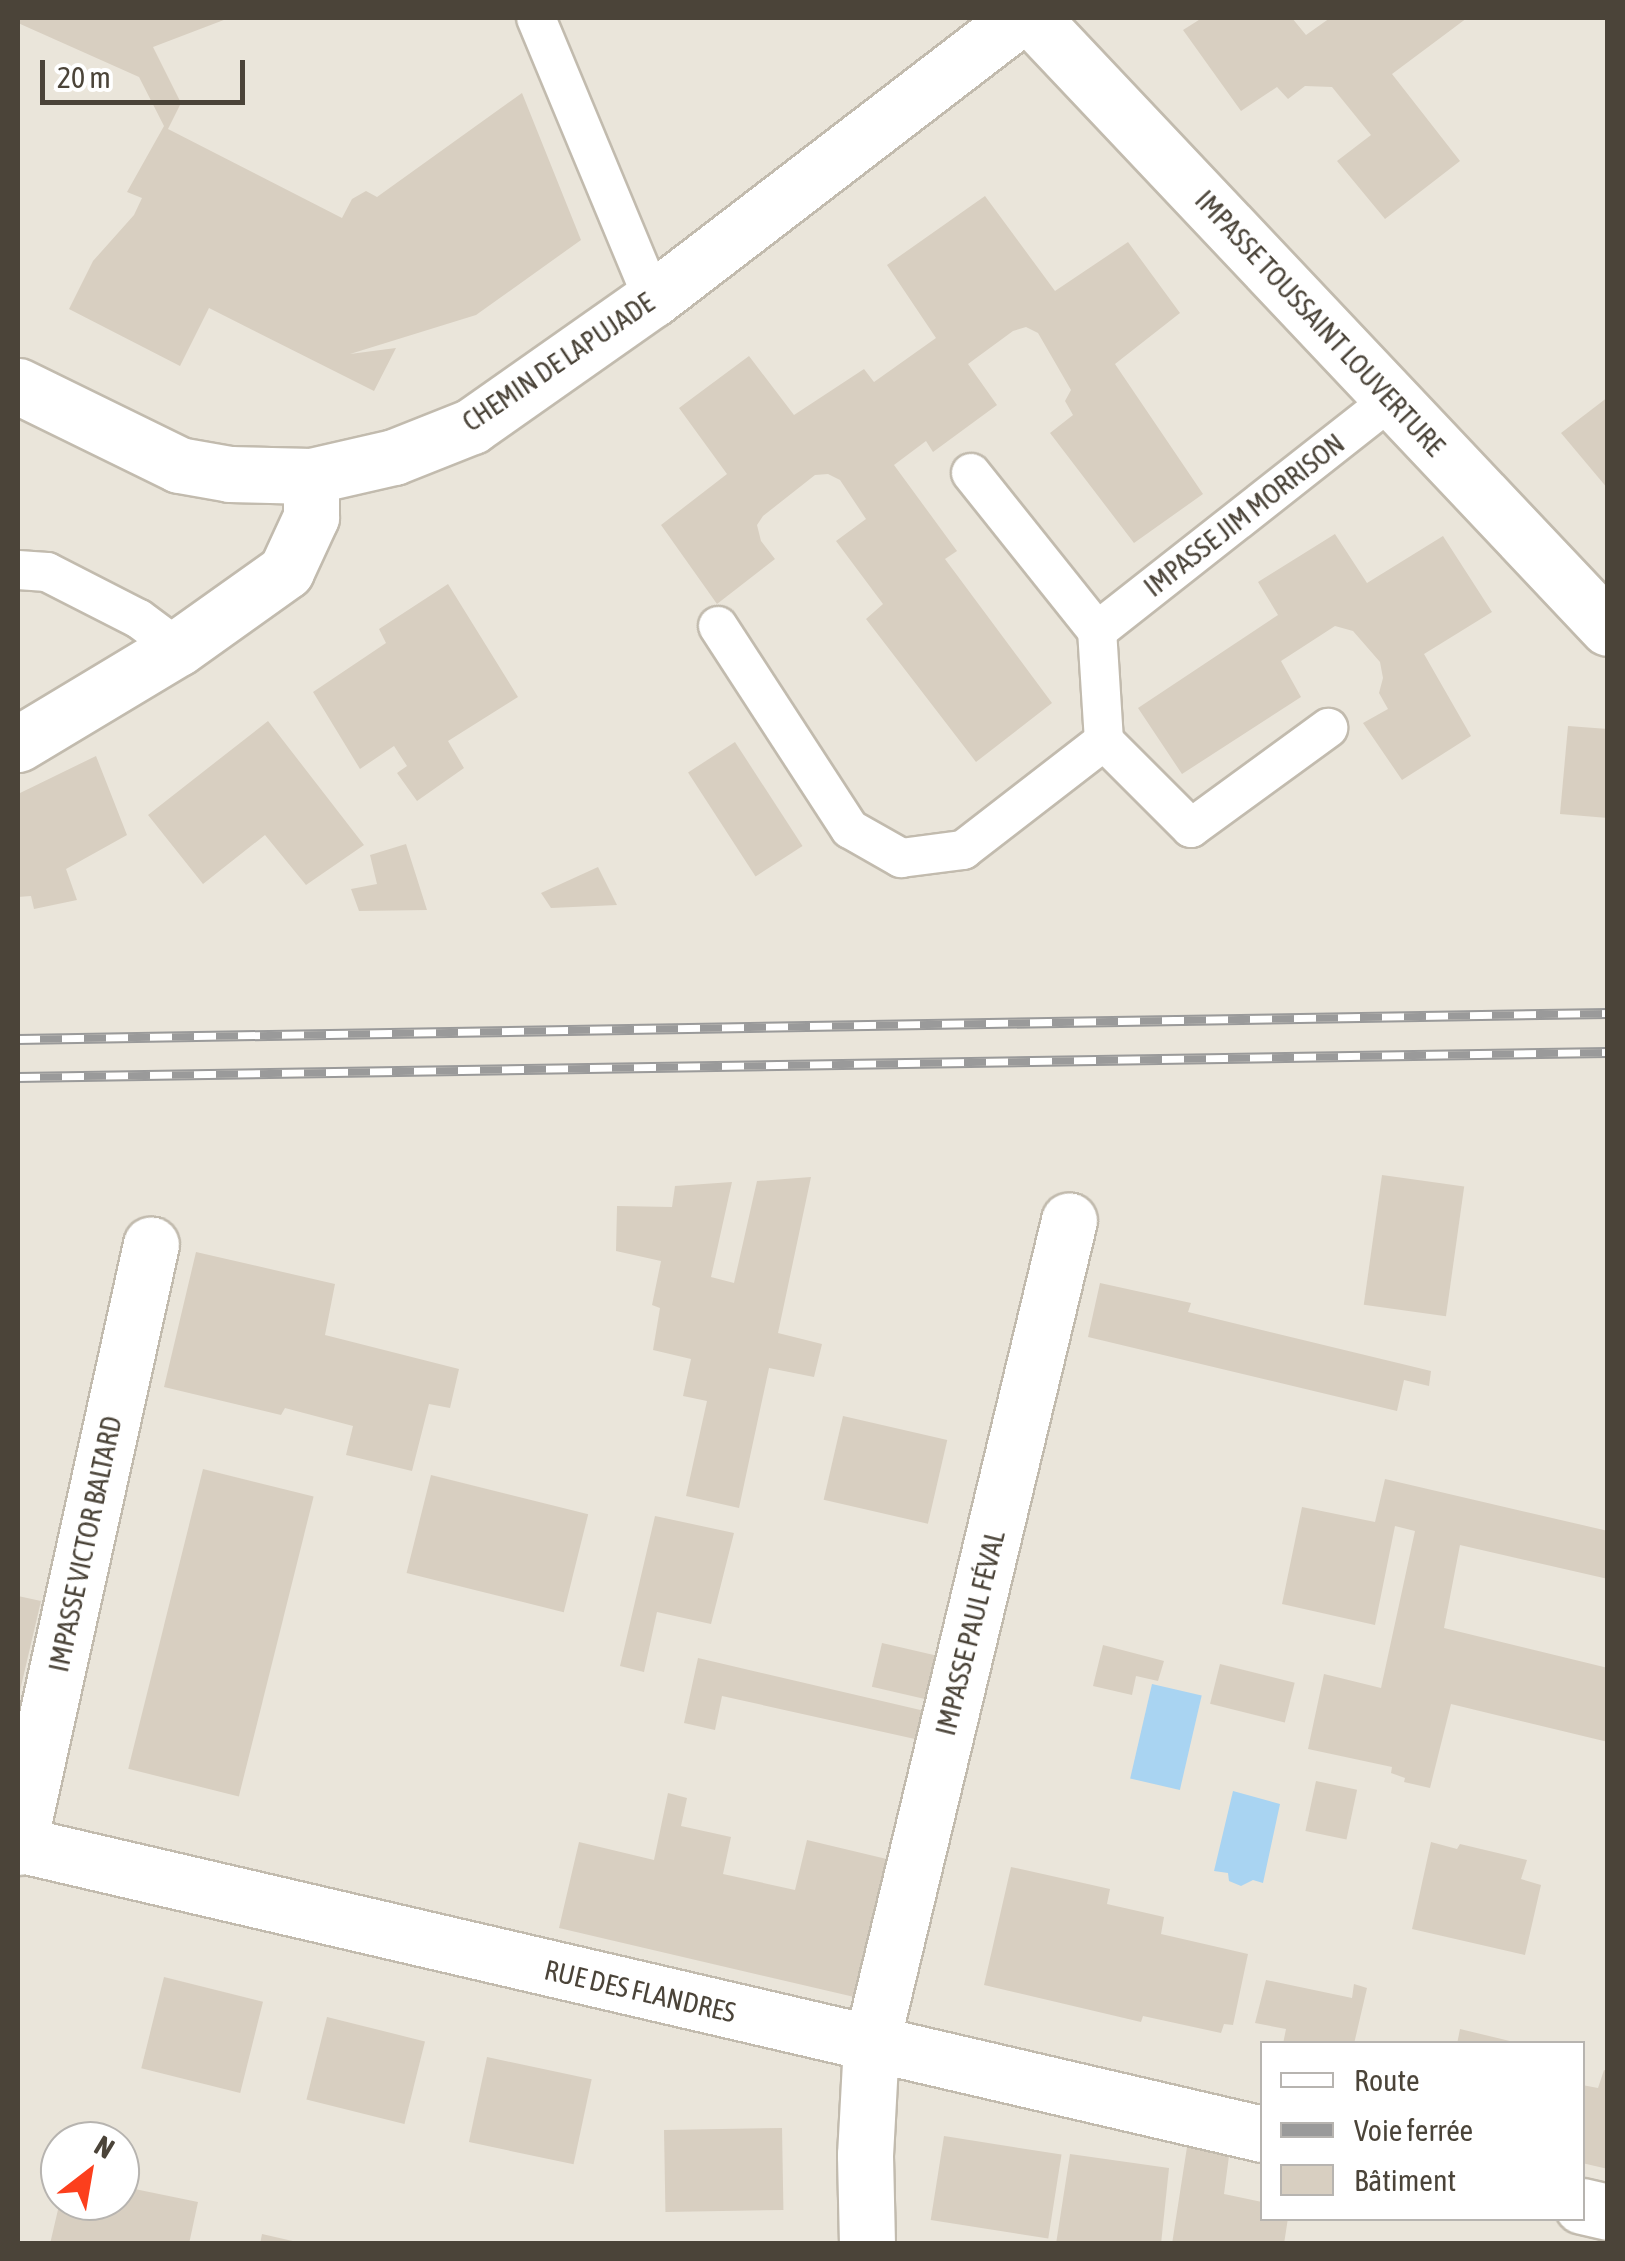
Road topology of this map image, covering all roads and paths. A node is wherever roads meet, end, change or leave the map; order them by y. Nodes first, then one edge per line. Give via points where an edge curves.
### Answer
1 (536, 18) edge
2 (1019, 18) edge
3 (1032, 18) edge
4 (653, 299) junction
5 (18, 386) edge
6 (1392, 399) junction
7 (971, 474) dead end
8 (311, 476) junction
9 (18, 570) edge
10 (718, 626) dead end
11 (1608, 628) edge
12 (1096, 631) junction
13 (178, 648) junction
14 (1328, 728) dead end
15 (1104, 741) junction
16 (18, 744) edge
17 (1070, 1220) dead end
18 (151, 1244) dead end
19 (18, 1845) edge
20 (871, 2046) junction
21 (1260, 2134) edge
22 (866, 2244) edge

1 - 4 lane
2 - 4 street, CHEMIN DE LAPUJADE
3 - 6 street, IMPASSE TOUSSAINT LOUVERTURE
4 - 8 street, CHEMIN DE LAPUJADE via 472,426 394,458
5 - 8 street, CHEMIN DE LAPUJADE via 179,466
6 - 11 street, IMPASSE TOUSSAINT LOUVERTURE
6 - 12 lane, IMPASSE JIM MORRISON
7 - 12 lane
8 - 13 street via 311,516 286,571
9 - 13 lane via 47,572
10 - 15 lane via 850,829 900,858 963,850
12 - 15 lane
13 - 16 street
14 - 15 lane via 1191,828
17 - 20 street, IMPASSE PAUL FÉVAL
18 - 19 street, IMPASSE VICTOR BALTARD
19 - 20 street, RUE DES FLANDRES
20 - 21 street, RUE DES FLANDRES
20 - 22 street, IMPASSE PAUL FÉVAL

